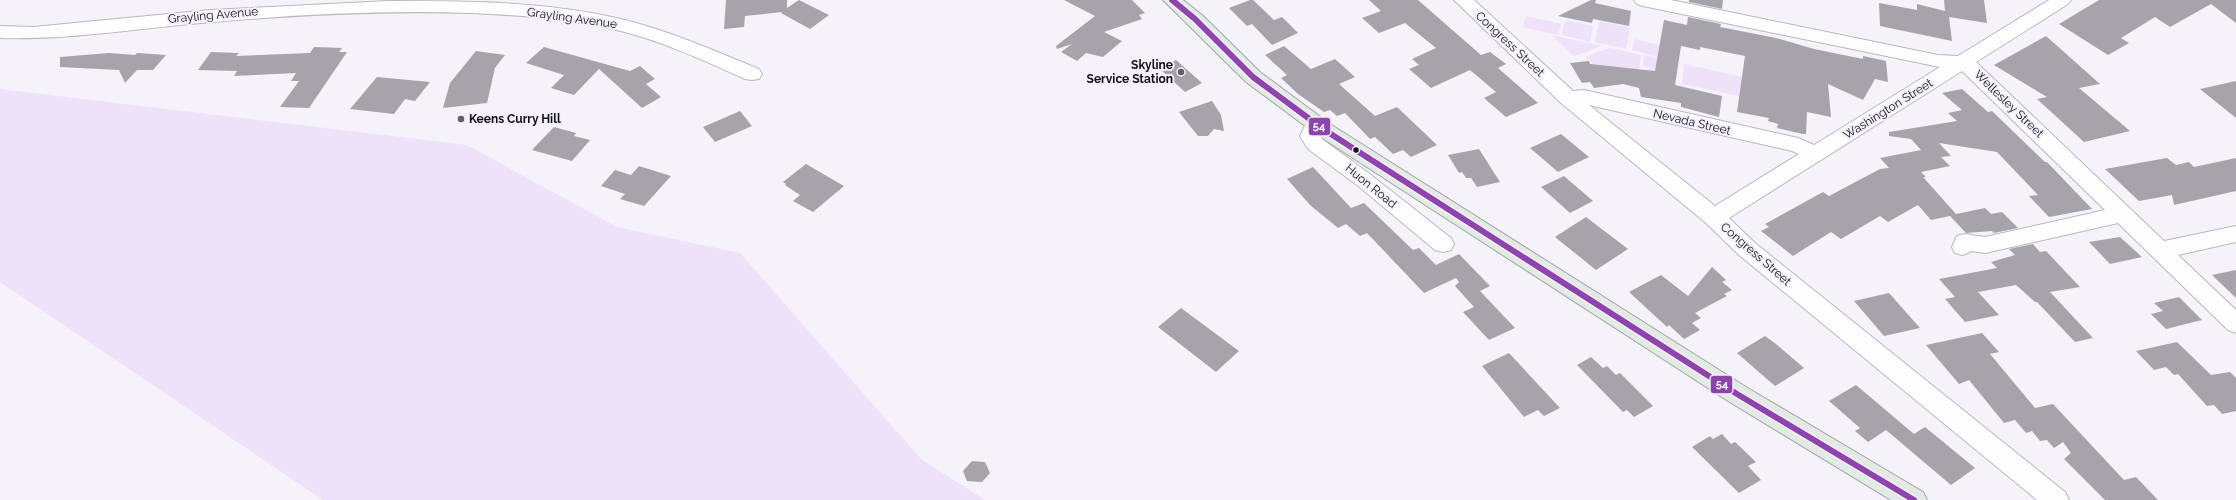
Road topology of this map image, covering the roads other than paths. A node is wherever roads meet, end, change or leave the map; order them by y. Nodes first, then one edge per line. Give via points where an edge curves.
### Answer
1 (1172, 0) edge
2 (1463, 0) edge
3 (1643, 0) edge
4 (2062, 0) edge
5 (0, 32) edge
6 (1961, 63) junction
7 (752, 74) dead end
8 (1568, 98) junction
9 (1315, 124) junction
10 (1815, 154) junction
11 (2123, 214) junction
12 (1714, 217) junction
13 (2236, 234) edge
14 (1443, 244) dead end
15 (1963, 247) dead end
16 (2160, 250) junction
17 (2236, 324) edge
18 (1914, 500) edge
19 (2056, 500) edge

1 - 9 main road, Huon Road via 1195,19 1253,77
2 - 8 street, Congress Street
3 - 6 street, Wellesley Street via 1938,61
4 - 6 street, Washington Street
5 - 7 street, Grayling Avenue via 34,33 241,12 347,6 434,5 550,13 596,19 667,39
6 - 10 street, Washington Street
6 - 11 street, Wellesley Street via 1972,68
8 - 10 street, Nevada Street via 1584,97 1798,145
8 - 12 street, Congress Street
9 - 14 street, Huon Road via 1310,136 1316,144
9 - 18 main road, Huon Road via 1730,390
10 - 12 street, Washington Street
11 - 15 street via 1985,245 1965,242
11 - 16 street, Wellesley Street
12 - 19 street, Congress Street via 1746,249
13 - 16 street
16 - 17 street, Wellesley Street

